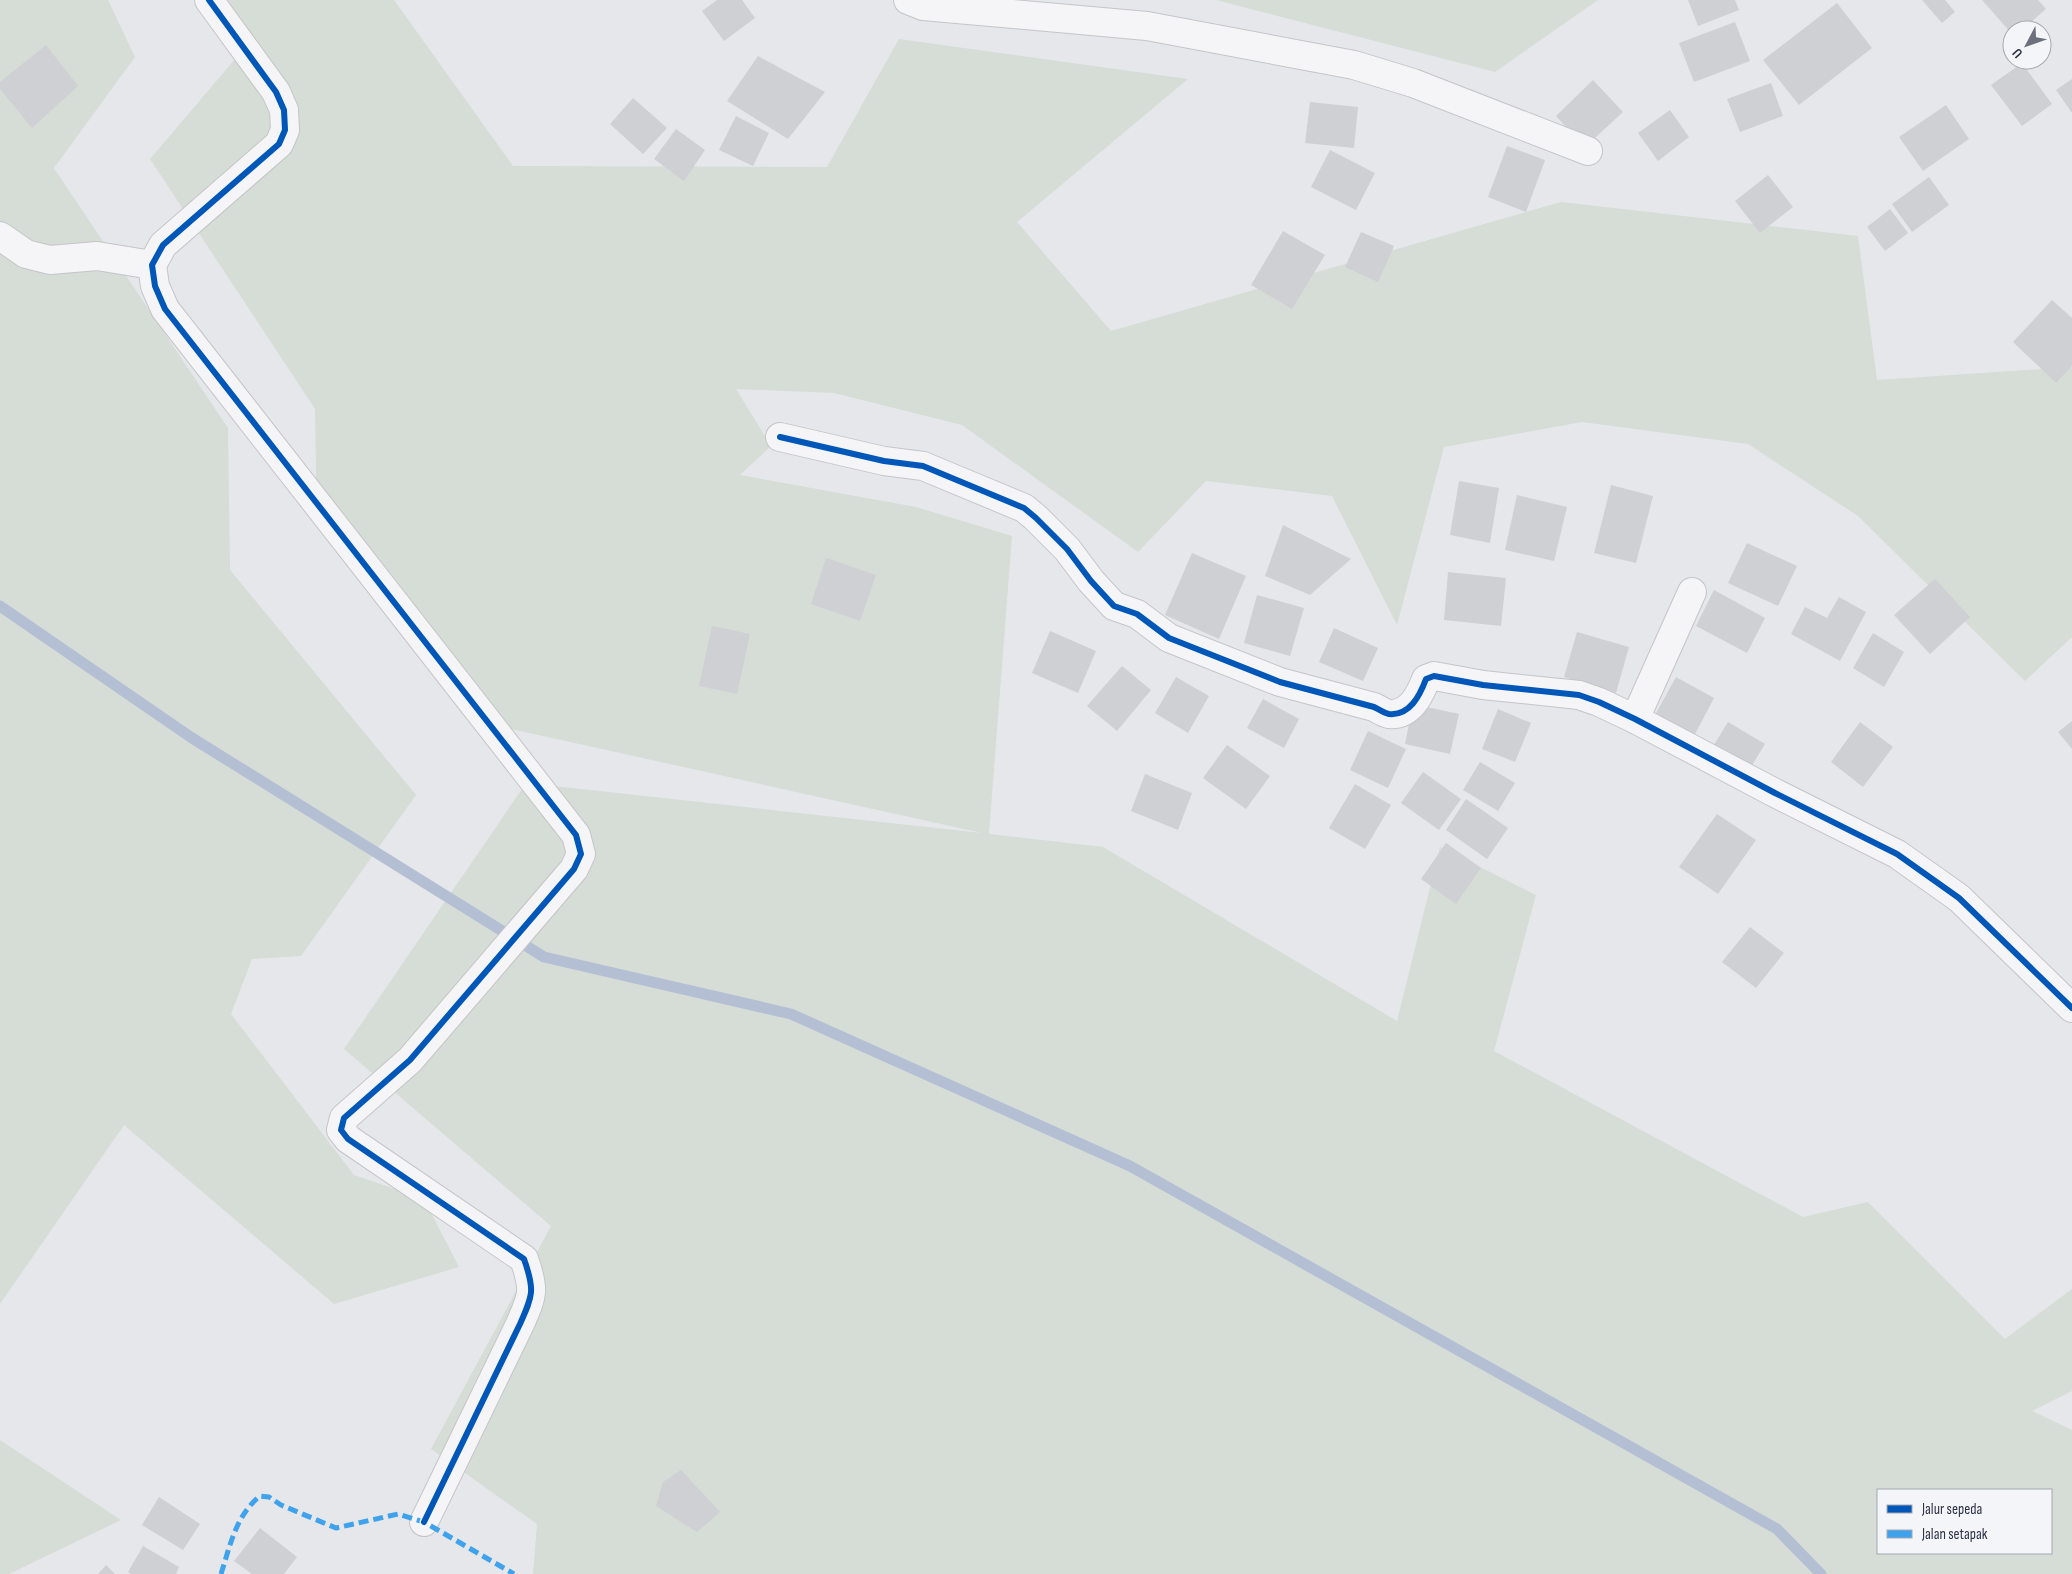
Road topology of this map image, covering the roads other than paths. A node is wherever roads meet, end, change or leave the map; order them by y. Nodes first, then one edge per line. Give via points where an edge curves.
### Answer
1 (209, 0) edge
2 (908, 0) edge
3 (1588, 151) dead end
4 (0, 236) edge
5 (152, 265) junction
6 (780, 437) dead end
7 (1692, 592) dead end
8 (1635, 719) junction
9 (2072, 1008) edge
10 (424, 1522) dead end

1 - 5 street via 276,92 284,110 285,130 279,144 163,245
2 - 3 street via 923,6 1146,26 1354,65 1412,83
4 - 5 street via 26,254 50,260 97,256
5 - 10 street via 154,286 165,309 576,835 581,854 574,869 410,1060 344,1118 341,1130 348,1139 524,1259 532,1281 531,1299 520,1324
6 - 8 street via 884,461 922,466 1024,508 1067,549 1114,606 1137,614 1169,638 1280,682 1374,707 1388,714 1401,712 1410,706 1420,696 1426,679 1439,676 1483,685 1579,696
7 - 8 street
8 - 9 street via 1897,854 1959,898

